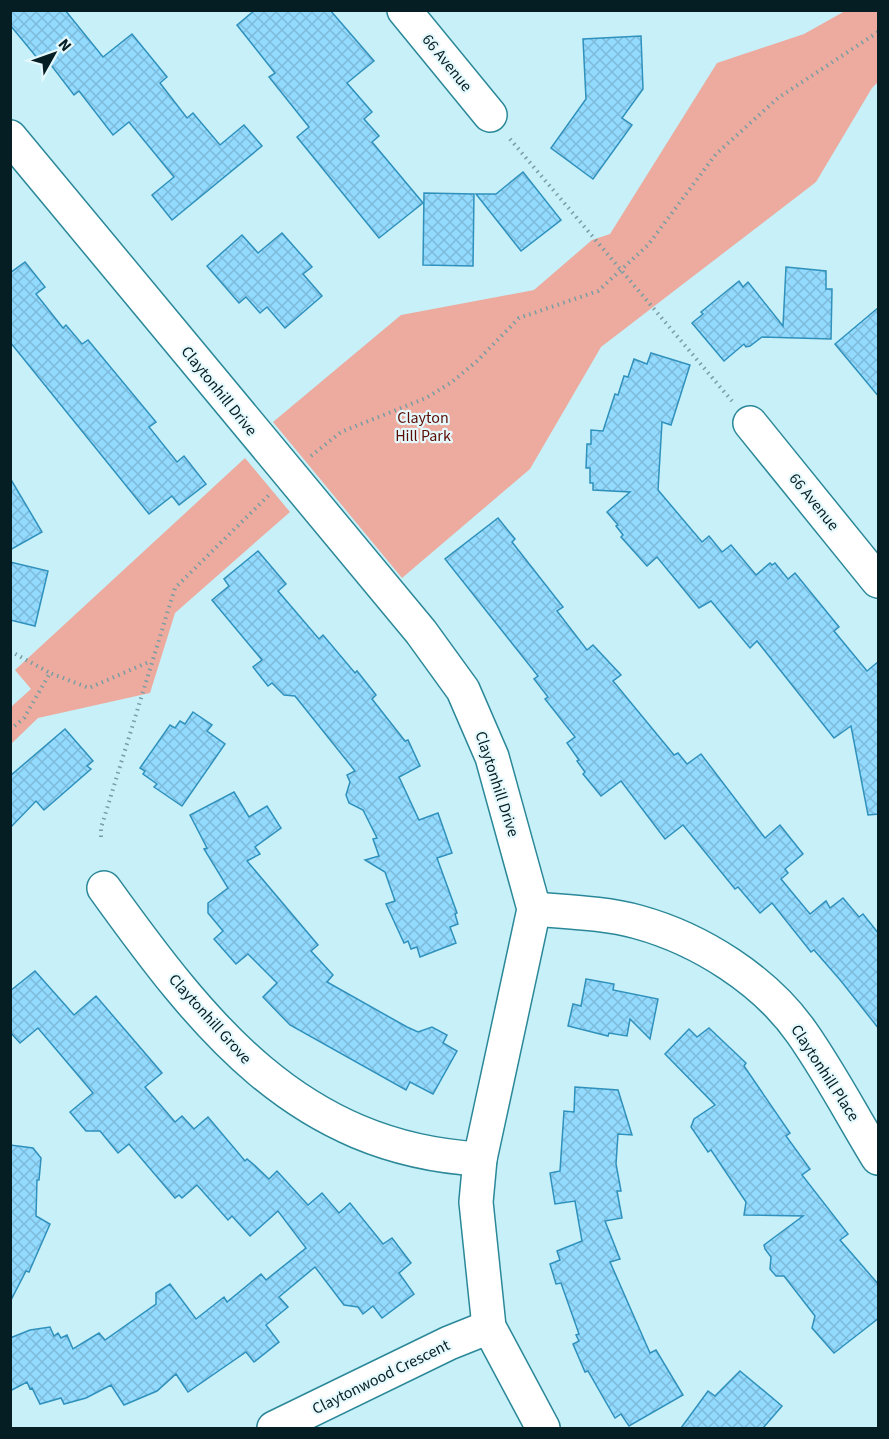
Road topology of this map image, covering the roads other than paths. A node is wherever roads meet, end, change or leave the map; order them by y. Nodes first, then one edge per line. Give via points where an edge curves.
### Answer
1 (404, 10) edge
2 (500, 127) road end
3 (10, 137) edge
4 (741, 412) road end
5 (879, 581) edge
6 (104, 888) dead end
7 (534, 909) junction
8 (879, 1158) edge
9 (480, 1159) junction
10 (489, 1327) junction
11 (274, 1428) edge
12 (543, 1428) edge

1 - 2 street, 66 Avenue
3 - 7 street, Claytonhill Drive via 421,632 463,690 492,757
4 - 5 street, 66 Avenue
6 - 9 street, Claytonhill Grove via 204,1017 244,1060 290,1095 334,1122 385,1141 443,1157
7 - 8 street, Claytonhill Place via 637,921 683,938 724,961 766,993 801,1032
7 - 9 street, Claytonhill Drive
9 - 10 street, Claytonhill Drive via 476,1202
10 - 11 street, Claytonwood Crescent
10 - 12 street, Claytonhill Drive

